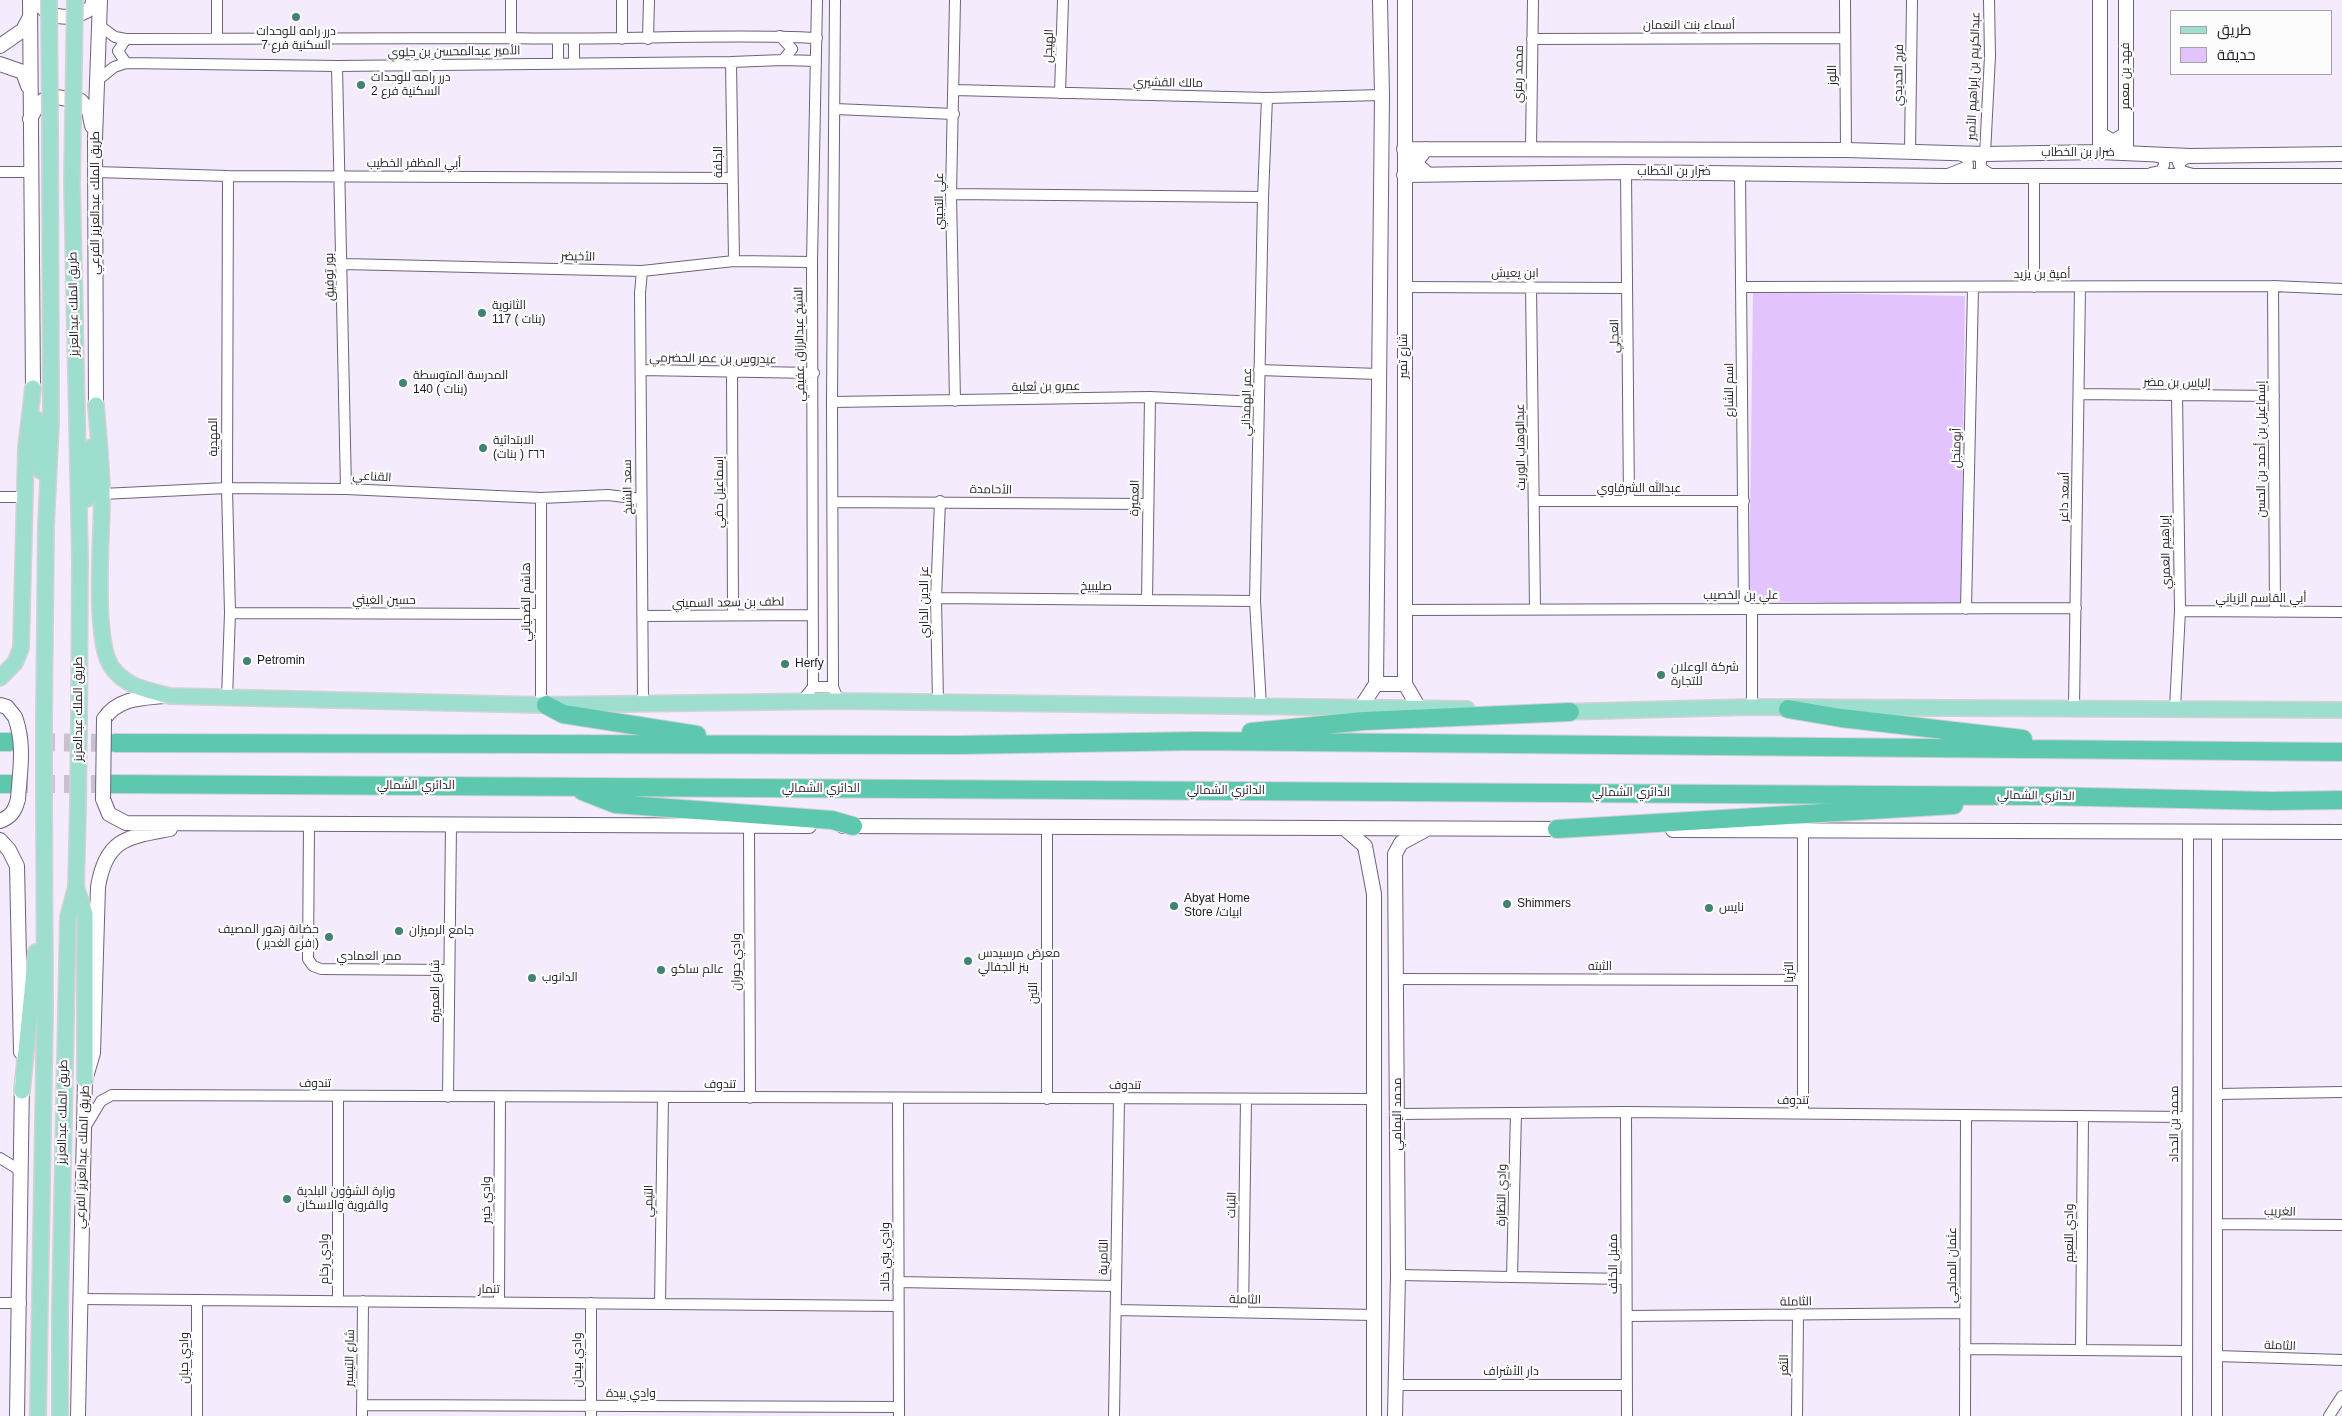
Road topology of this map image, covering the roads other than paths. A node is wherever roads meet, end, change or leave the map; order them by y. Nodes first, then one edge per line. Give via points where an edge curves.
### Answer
1 (30, 0) edge
2 (38, 0) edge
3 (49, 0) edge
4 (75, 0) edge
5 (93, 0) edge
6 (100, 0) edge
7 (218, 0) edge
8 (511, 0) edge
9 (622, 0) edge
10 (649, 0) edge
11 (817, 0) edge
12 (835, 0) edge
13 (955, 0) edge
14 (1063, 0) edge
15 (1380, 0) edge
16 (1405, 0) edge
17 (1533, 0) edge
18 (1845, 0) edge
19 (1912, 0) edge
20 (1989, 0) edge
21 (2100, 0) edge
22 (2126, 0) edge
23 (30, 16) junction
24 (100, 26) junction
25 (780, 36) junction
26 (511, 38) junction
27 (817, 38) junction
28 (1846, 38) junction
29 (126, 39) junction
30 (217, 39) junction
31 (558, 39) junction
32 (622, 39) junction
33 (648, 39) junction
34 (1532, 39) junction
35 (574, 40) junction
36 (0, 47) edge
37 (783, 60) junction
38 (731, 62) junction
39 (816, 62) junction
40 (126, 63) junction
41 (558, 63) junction
42 (574, 63) junction
43 (0, 64) edge
44 (337, 66) junction
45 (98, 80) junction
46 (30, 90) junction
47 (954, 90) junction
48 (1060, 93) junction
49 (1382, 95) junction
50 (1267, 98) junction
51 (835, 109) junction
52 (954, 114) junction
53 (2100, 134) junction
54 (2126, 134) junction
55 (30, 137) junction
56 (95, 139) junction
57 (1531, 148) junction
58 (1404, 149) junction
59 (1426, 149) junction
60 (1846, 150) junction
61 (1910, 150) junction
62 (1943, 151) junction
63 (2100, 152) junction
64 (2126, 153) junction
65 (1985, 154) junction
66 (2342, 154) edge
67 (2142, 155) junction
68 (2190, 156) junction
69 (0, 172) edge
70 (30, 172) junction
71 (96, 172) junction
72 (1626, 172) junction
73 (1740, 172) junction
74 (1427, 174) junction
75 (1992, 174) junction
76 (2145, 174) junction
77 (1404, 175) junction
78 (2034, 175) junction
79 (2197, 175) junction
80 (228, 176) junction
81 (341, 176) junction
82 (1945, 176) junction
83 (2342, 176) edge
84 (731, 178) junction
85 (952, 194) junction
86 (1262, 197) junction
87 (1380, 209) junction
88 (1404, 210) junction
89 (1380, 228) junction
90 (1404, 229) junction
91 (734, 261) junction
92 (812, 262) junction
93 (343, 264) junction
94 (642, 271) junction
95 (1531, 286) junction
96 (2273, 286) junction
97 (1404, 287) junction
98 (1742, 287) junction
99 (2034, 287) junction
100 (2080, 287) junction
101 (1626, 288) junction
102 (1973, 288) junction
103 (2342, 288) edge
104 (641, 370) junction
105 (1260, 370) junction
106 (732, 371) junction
107 (814, 373) junction
108 (1380, 374) junction
109 (33, 388) junction
110 (2079, 394) junction
111 (2176, 396) junction
112 (2274, 396) junction
113 (1150, 397) junction
114 (832, 402) junction
115 (955, 402) junction
116 (1260, 402) junction
117 (96, 405) junction
118 (227, 488) junction
119 (346, 489) junction
120 (102, 494) junction
121 (0, 496) edge
122 (24, 497) junction
123 (541, 498) junction
124 (640, 499) junction
125 (940, 501) junction
126 (1534, 501) junction
127 (1629, 501) junction
128 (1744, 501) junction
129 (834, 502) junction
130 (1148, 504) junction
131 (46, 526) junction
132 (80, 560) junction
133 (936, 598) junction
134 (1147, 600) junction
135 (1255, 601) junction
136 (1535, 608) junction
137 (2076, 608) junction
138 (1748, 609) junction
139 (1966, 609) junction
140 (1406, 610) junction
141 (2180, 611) junction
142 (2275, 612) junction
143 (2342, 612) edge
144 (230, 613) junction
145 (539, 614) junction
146 (733, 614) junction
147 (813, 615) junction
148 (643, 616) junction
149 (0, 678) edge
150 (1376, 684) junction
151 (1405, 684) junction
152 (813, 687) junction
153 (833, 687) junction
154 (170, 696) junction
155 (227, 698) junction
156 (839, 701) junction
157 (643, 702) junction
158 (801, 702) junction
159 (938, 702) junction
160 (0, 705) edge
161 (543, 705) junction
162 (1261, 706) junction
163 (1361, 707) junction
164 (1752, 707) junction
165 (2074, 707) junction
166 (1419, 708) junction
167 (2176, 708) junction
168 (1788, 709) junction
169 (2342, 710) edge
170 (1570, 712) junction
171 (1197, 741) junction
172 (115, 743) tunnel mouth
173 (737, 744) junction
174 (2120, 750) junction
175 (2342, 752) edge
176 (572, 788) junction
177 (9, 789) edge
178 (107, 792) junction
179 (2043, 796) junction
180 (2342, 800) edge
181 (0, 821) edge
182 (204, 823) junction
183 (309, 824) junction
184 (451, 824) junction
185 (749, 826) junction
186 (853, 826) junction
187 (1047, 827) junction
188 (1344, 828) junction
189 (1427, 828) junction
190 (1557, 829) junction
191 (1803, 830) junction
192 (2188, 832) junction
193 (2216, 832) junction
194 (2342, 832) edge
195 (0, 840) edge
196 (43, 881) junction
197 (76, 887) junction
198 (1374, 894) junction
199 (1397, 894) junction
200 (449, 970) junction
201 (1397, 979) junction
202 (1802, 980) junction
203 (85, 1080) junction
204 (22, 1091) junction
205 (2342, 1092) edge
206 (2217, 1094) junction
207 (338, 1096) junction
208 (448, 1097) junction
209 (500, 1097) junction
210 (663, 1098) junction
211 (750, 1098) junction
212 (898, 1098) junction
213 (1047, 1099) junction
214 (1119, 1099) junction
215 (1246, 1099) junction
216 (1374, 1099) junction
217 (1626, 1112) junction
218 (1516, 1113) junction
219 (1398, 1114) junction
220 (1803, 1114) junction
221 (1966, 1115) junction
222 (2083, 1116) junction
223 (2187, 1117) junction
224 (84, 1129) junction
225 (0, 1158) edge
226 (21, 1171) junction
227 (2217, 1224) junction
228 (2342, 1225) edge
229 (1398, 1275) junction
230 (1512, 1277) junction
231 (1626, 1279) junction
232 (898, 1282) junction
233 (1116, 1286) junction
234 (80, 1298) junction
235 (197, 1300) junction
236 (338, 1301) junction
237 (364, 1301) junction
238 (499, 1302) junction
239 (0, 1303) edge
240 (21, 1303) junction
241 (591, 1303) junction
242 (660, 1304) junction
243 (898, 1306) junction
244 (1116, 1310) junction
245 (1243, 1312) junction
246 (1965, 1313) junction
247 (1798, 1314) junction
248 (1374, 1315) junction
249 (1626, 1316) junction
250 (1965, 1349) junction
251 (2081, 1350) junction
252 (2187, 1351) junction
253 (2217, 1356) junction
254 (2342, 1360) edge
255 (1374, 1364) junction
256 (1396, 1364) junction
257 (1395, 1385) junction
258 (1627, 1385) junction
259 (2342, 1396) edge
260 (362, 1405) junction
261 (591, 1411) edge
262 (899, 1412) edge
263 (18, 1416) edge
264 (38, 1416) edge
265 (60, 1416) edge
266 (78, 1416) edge
267 (197, 1416) edge
268 (362, 1416) edge
269 (1114, 1416) edge
270 (1374, 1416) edge
271 (1395, 1416) edge
272 (1627, 1416) edge
273 (1797, 1416) edge
274 (1965, 1416) edge
275 (2187, 1416) edge
276 (2217, 1416) edge
277 (2329, 1416) edge

1 - 23 street
2 - 5 street via 42,9 74,17 83,15 92,7
3 - 131 main road, طريق الملك عبدالعزيز, bridge via 51,421
4 - 132 main road, طريق الملك عبدالعزيز, bridge via 72,184
6 - 24 street, طريق الملك عبدالعزيز الفرعي
7 - 30 street
8 - 26 street
9 - 32 street
10 - 33 street
11 - 27 street, الشيخ عبدالرزاق عفيفي
12 - 51 street
13 - 47 street, علي التجيبي
14 - 48 street, الهيجل
15 - 49 street
16 - 58 street, شارع تمير
17 - 34 street, محمد رمزي
18 - 28 street, اللوز
19 - 61 street, فرج الحديدي
20 - 65 street, عبدالكريم بن إبراهيم الأمير
21 - 53 street
22 - 54 street, فهد بن معمر
23 - 36 street via 23,30
23 - 46 street
24 - 29 street, الأمير عبدالمحسن بن جلوي via 115,37
24 - 45 street, طريق الملك عبدالعزيز الفرعي
25 - 27 street, الأمير عبدالمحسن بن جلوي
25 - 33 street, الأمير عبدالمحسن بن جلوي
25 - 37 street via 792,49
26 - 30 street, الأمير عبدالمحسن بن جلوي
26 - 31 street, الأمير عبدالمحسن بن جلوي
27 - 39 street, الشيخ عبدالرزاق عفيفي
28 - 34 street, أسماء بنت النعمان
28 - 60 street, اللوز
29 - 30 street, الأمير عبدالمحسن بن جلوي
29 - 40 street via 118,51
31 - 35 street, الأمير عبدالمحسن بن جلوي
31 - 41 street
32 - 33 street, الأمير عبدالمحسن بن جلوي
32 - 35 street, الأمير عبدالمحسن بن جلوي
34 - 57 street, محمد رمزي
35 - 42 street
36 - 43 street via 8,55
37 - 38 street, الأمير عبدالمحسن بن جلوي
37 - 39 street, الأمير عبدالمحسن بن جلوي
38 - 42 street, الأمير عبدالمحسن بن جلوي
38 - 84 street, الجلفة
39 - 92 street, الشيخ عبدالرزاق عفيفي
40 - 44 street, الأمير عبدالمحسن بن جلوي
40 - 45 street, الأمير عبدالمحسن بن جلوي via 114,66
41 - 42 street, الأمير عبدالمحسن بن جلوي
41 - 44 street, الأمير عبدالمحسن بن جلوي
43 - 46 street via 23,72
44 - 81 street, بور توفيق
45 - 56 street, طريق الملك عبدالعزيز الفرعي
46 - 55 street
47 - 48 street, مالك القشيري
47 - 52 street, علي التجيبي
48 - 50 street, مالك القشيري
49 - 50 street, مالك القشيري
49 - 87 street
50 - 86 street, عمر الهمذاني
51 - 52 street
51 - 114 street
52 - 85 street, علي التجيبي
53 - 54 street via 2113,142
53 - 63 street
54 - 64 street, فهد بن معمر
55 - 56 street via 31,115 38,104 50,96 81,101 89,111
55 - 70 street
56 - 71 street, طريق الملك عبدالعزيز الفرعي
57 - 59 street, ضرار بن الخطاب
57 - 60 street, ضرار بن الخطاب
58 - 59 street, ضرار بن الخطاب
58 - 77 street, شارع تمير
59 - 74 street via 1415,163
60 - 61 street, ضرار بن الخطاب
61 - 62 street, ضرار بن الخطاب
62 - 65 street, ضرار بن الخطاب
62 - 82 street, ضرار بن الخطاب via 1967,158 1968,166
63 - 64 street, ضرار بن الخطاب
63 - 65 street, ضرار بن الخطاب
64 - 67 street, ضرار بن الخطاب
65 - 75 street via 1981,168
66 - 68 street, ضرار بن الخطاب
67 - 68 street, ضرار بن الخطاب
67 - 76 street, ضرار بن الخطاب via 2159,157 2165,162 2161,171
68 - 79 street via 2178,163 2182,171
69 - 70 street
70 - 109 street
71 - 80 street, أبي المظفر الخطيب
71 - 117 street, طريق الملك عبدالعزيز الفرعي
72 - 73 street, ضرار بن الخطاب
72 - 74 street, ضرار بن الخطاب
72 - 101 street, العجلي
73 - 82 street, ضرار بن الخطاب
73 - 98 street, اسم الشارع
74 - 77 street, ضرار بن الخطاب
75 - 78 street, ضرار بن الخطاب
75 - 82 street, ضرار بن الخطاب
76 - 78 street, ضرار بن الخطاب
76 - 79 street, ضرار بن الخطاب
77 - 88 street, شارع تمير
78 - 99 street
79 - 83 street, ضرار بن الخطاب
80 - 81 street, أبي المظفر الخطيب
80 - 118 street, المهدية
81 - 84 street, أبي المظفر الخطيب
81 - 93 street, بور توفيق
84 - 91 street, الجلفة
85 - 86 street
85 - 115 street, علي التجيبي
86 - 105 street, عمر الهمذاني
87 - 88 street
87 - 89 street
88 - 90 street, شارع تمير
89 - 90 street
89 - 108 street
90 - 97 street, شارع تمير
91 - 92 street, الأخيضر
91 - 94 street, الأخيضر
92 - 107 street, الشيخ عبدالرزاق عفيفي
93 - 94 street, الأخيضر
93 - 119 street, بور توفيق
94 - 104 street, سعد الشيخ
95 - 97 street, ابن يعيش
95 - 101 street, ابن يعيش
95 - 126 street, عبدالوهاب الوريث
96 - 100 street, أمية بن يزيد
96 - 103 street, أمية بن يزيد
96 - 112 street, إسماعيل بن أحمد بن الحسن
97 - 140 street, شارع تمير
98 - 102 street, أمية بن يزيد
98 - 128 street, اسم الشارع
99 - 100 street, أمية بن يزيد
99 - 102 street, أمية بن يزيد
100 - 110 street, أسعد داغر
101 - 127 street, العجلي
102 - 139 street, أبومنجل
104 - 106 street, عيدروس بن عمر الحضرمي
104 - 124 street, سعد الشيخ
105 - 108 street
105 - 116 street, عمر الهمذاني
106 - 107 street, عيدروس بن عمر الحضرمي
106 - 146 street, إسماعيل حقي
107 - 147 street, الشيخ عبدالرزاق عفيفي
108 - 150 street
109 - 122 main road
109 - 131 main road
110 - 111 street, إلياس بن مضر
110 - 137 street, أسعد داغر
111 - 112 street, إلياس بن مضر
111 - 141 street, إبراهيم العمري
112 - 142 street, إسماعيل بن أحمد بن الحسن
113 - 115 street, عمرو بن ثعلبة
113 - 116 street, عمرو بن ثعلبة
113 - 130 street, العميرة
114 - 115 street, عمرو بن ثعلبة
114 - 129 street
116 - 135 street, عمر الهمذاني
117 - 120 main road
117 - 132 main road
118 - 119 street, القناعي
118 - 120 street, القناعي
118 - 144 street, المهدية
119 - 123 street, القناعي
120 - 154 main road via 103,645 110,665 129,684
121 - 122 street
122 - 149 main road via 21,648 15,663
123 - 124 street, القناعي via 608,495
123 - 145 street, هاشم الضحياني
124 - 148 street, سعد الشيخ
125 - 129 street, الأحامدة
125 - 130 street, الأحامدة
125 - 133 street, عز الدين الذاري
126 - 127 street, عبدالله الشرقاوي
126 - 136 street, عبدالوهاب الوريث
127 - 128 street, عبدالله الشرقاوي
128 - 138 street, اسم الشارع
129 - 153 street
130 - 134 street, العميرة
131 - 196 main road, طريق الملك عبدالعزيز, bridge
132 - 197 main road, طريق الملك عبدالعزيز, bridge
133 - 134 street, صليبيخ
133 - 159 street, عز الدين الذاري
134 - 135 street, صليبيخ
135 - 162 street, عمر الهمذاني
136 - 138 street, علي بن الخصيب
136 - 140 street, علي بن الخصيب
137 - 139 street, علي بن الخصيب
137 - 165 street, أسعد داغر
138 - 139 street, علي بن الخصيب
138 - 164 street, اسم الشارع
140 - 151 street, شارع تمير
141 - 142 street, أبي القاسم الزياني
141 - 167 street, إبراهيم العمري
142 - 143 street, أبي القاسم الزياني
144 - 145 street, حسين الغيثي
144 - 155 street, المهدية
145 - 161 street, هاشم الضحياني
146 - 147 street, لطف بن سعد السميني
146 - 148 street, لطف بن سعد السميني
147 - 152 street, الشيخ عبدالرزاق عفيفي
148 - 157 street, سعد الشيخ
150 - 151 street
150 - 163 street
151 - 166 street
152 - 153 street
152 - 158 street
153 - 156 street
154 - 155 main road
154 - 178 street, bridge via 136,698 117,705 104,719
155 - 161 main road
156 - 158 main road
156 - 159 main road
157 - 158 main road
157 - 161 main road
159 - 162 main road
160 - 177 street, bridge via 7,707 15,717 20,731 22,752
161 - 173 highway via 563,714 714,737
162 - 163 main road
163 - 166 main road
164 - 168 main road
164 - 170 main road
165 - 167 main road
165 - 168 main road
166 - 170 main road
167 - 169 main road
168 - 174 highway
170 - 171 highway via 1364,721 1250,732
171 - 173 highway
171 - 174 highway
172 - 173 highway
174 - 175 highway
176 - 178 highway, الدائري الشمالي
176 - 179 highway, الدائري الشمالي
176 - 186 highway via 615,804 832,820
177 - 181 street via 15,810
178 - 182 street via 108,814 126,823
179 - 180 highway, الدائري الشمالي via 2272,802
179 - 190 highway via 1935,807
182 - 183 street
182 - 203 street, طريق الملك عبدالعزيز الفرعي via 128,839 114,846 101,868 93,1053
183 - 184 street
183 - 200 street, ممر العمادي via 310,963 321,969
184 - 185 street
184 - 200 street, شارع العميرة
185 - 186 street
185 - 211 street, وادي حوران
186 - 187 street
187 - 188 street
187 - 213 street, التين
188 - 189 street
188 - 198 street, محمد اليمامي via 1365,846
189 - 190 street
189 - 199 street, محمد اليمامي via 1401,843 1395,854
190 - 191 street
191 - 192 street
191 - 202 street, الثريا
192 - 193 street
192 - 223 street, محمد بن الحداد
193 - 194 street
193 - 206 street
195 - 204 street via 17,866
196 - 204 main road
196 - 264 main road, طريق الملك عبدالعزيز via 44,1046
197 - 203 main road via 84,914
197 - 265 main road, طريق الملك عبدالعزيز via 68,917
198 - 199 street via 1379,883
198 - 216 street, محمد اليمامي
199 - 201 street, محمد اليمامي
200 - 208 street, شارع العميرة
201 - 202 street, الثبته
201 - 219 street, محمد اليمامي
202 - 220 street, الثريا
203 - 224 street, طريق الملك عبدالعزيز الفرعي
204 - 226 street
205 - 206 street
206 - 227 street
207 - 208 street, تندوف
207 - 224 street, تندوف via 112,1095 100,1101
207 - 236 street, وادي رخام
208 - 209 street, تندوف
209 - 210 street, تندوف
209 - 238 street, وادي خيبر
210 - 211 street, تندوف
210 - 242 street, التيمي
211 - 212 street, تندوف
212 - 213 street, تندوف
212 - 232 street, وادي بني خالد
213 - 214 street, تندوف
214 - 215 street, تندوف
214 - 233 street, الثامرية
215 - 216 street, تندوف
215 - 245 street, الثبات
216 - 248 street, محمد اليمامي
217 - 218 street, تندوف
217 - 220 street, تندوف
217 - 231 street, مقبل الخلف
218 - 219 street, تندوف
218 - 230 street, وادي النظارة
219 - 229 street, محمد اليمامي
220 - 221 street, تندوف
221 - 222 street, تندوف
221 - 246 street, عثمان المدلجي
222 - 223 street, تندوف
222 - 251 street, وادي النعيم
223 - 252 street, محمد بن الحداد
224 - 234 street, طريق الملك عبدالعزيز الفرعي
225 - 226 street
226 - 240 street
227 - 228 street, الغريب
227 - 253 street
229 - 230 street
229 - 256 street, محمد اليمامي
230 - 231 street
231 - 249 street, مقبل الخلف
232 - 233 street
232 - 243 street, وادي بني خالد
233 - 244 street, الثامرية
234 - 235 street, تنمار
234 - 266 street, طريق الملك عبدالعزيز الفرعي
235 - 236 street, تنمار
235 - 267 street, وادي حبان
236 - 237 street, تنمار
237 - 238 street, تنمار
237 - 260 street, شارع التيسير
238 - 241 street, تنمار
239 - 240 street
240 - 263 street
241 - 242 street, تنمار
241 - 261 street, وادي بيحان
242 - 243 street, تنمار
243 - 262 street, وادي بني خالد
244 - 245 street, الثاملة
244 - 269 street, الثامرية
245 - 248 street, الثاملة
246 - 247 street, الثاملة
246 - 250 street, عثمان المدلجي
247 - 249 street, الثاملة
247 - 273 street, الثغر
248 - 255 street, محمد اليمامي
249 - 258 street, مقبل الخلف
250 - 251 street
250 - 274 street, عثمان المدلجي
251 - 252 street
252 - 275 street, محمد بن الحداد
253 - 254 street, الثاملة
253 - 276 street
255 - 256 street
255 - 270 street, محمد اليمامي
256 - 257 street, محمد اليمامي
257 - 258 street, دار الأشراف
257 - 271 street, محمد اليمامي
258 - 272 street, مقبل الخلف
259 - 277 street
260 - 261 street, وادي بيدة
260 - 268 street, شارع التيسير
261 - 262 street, وادي بيدة

